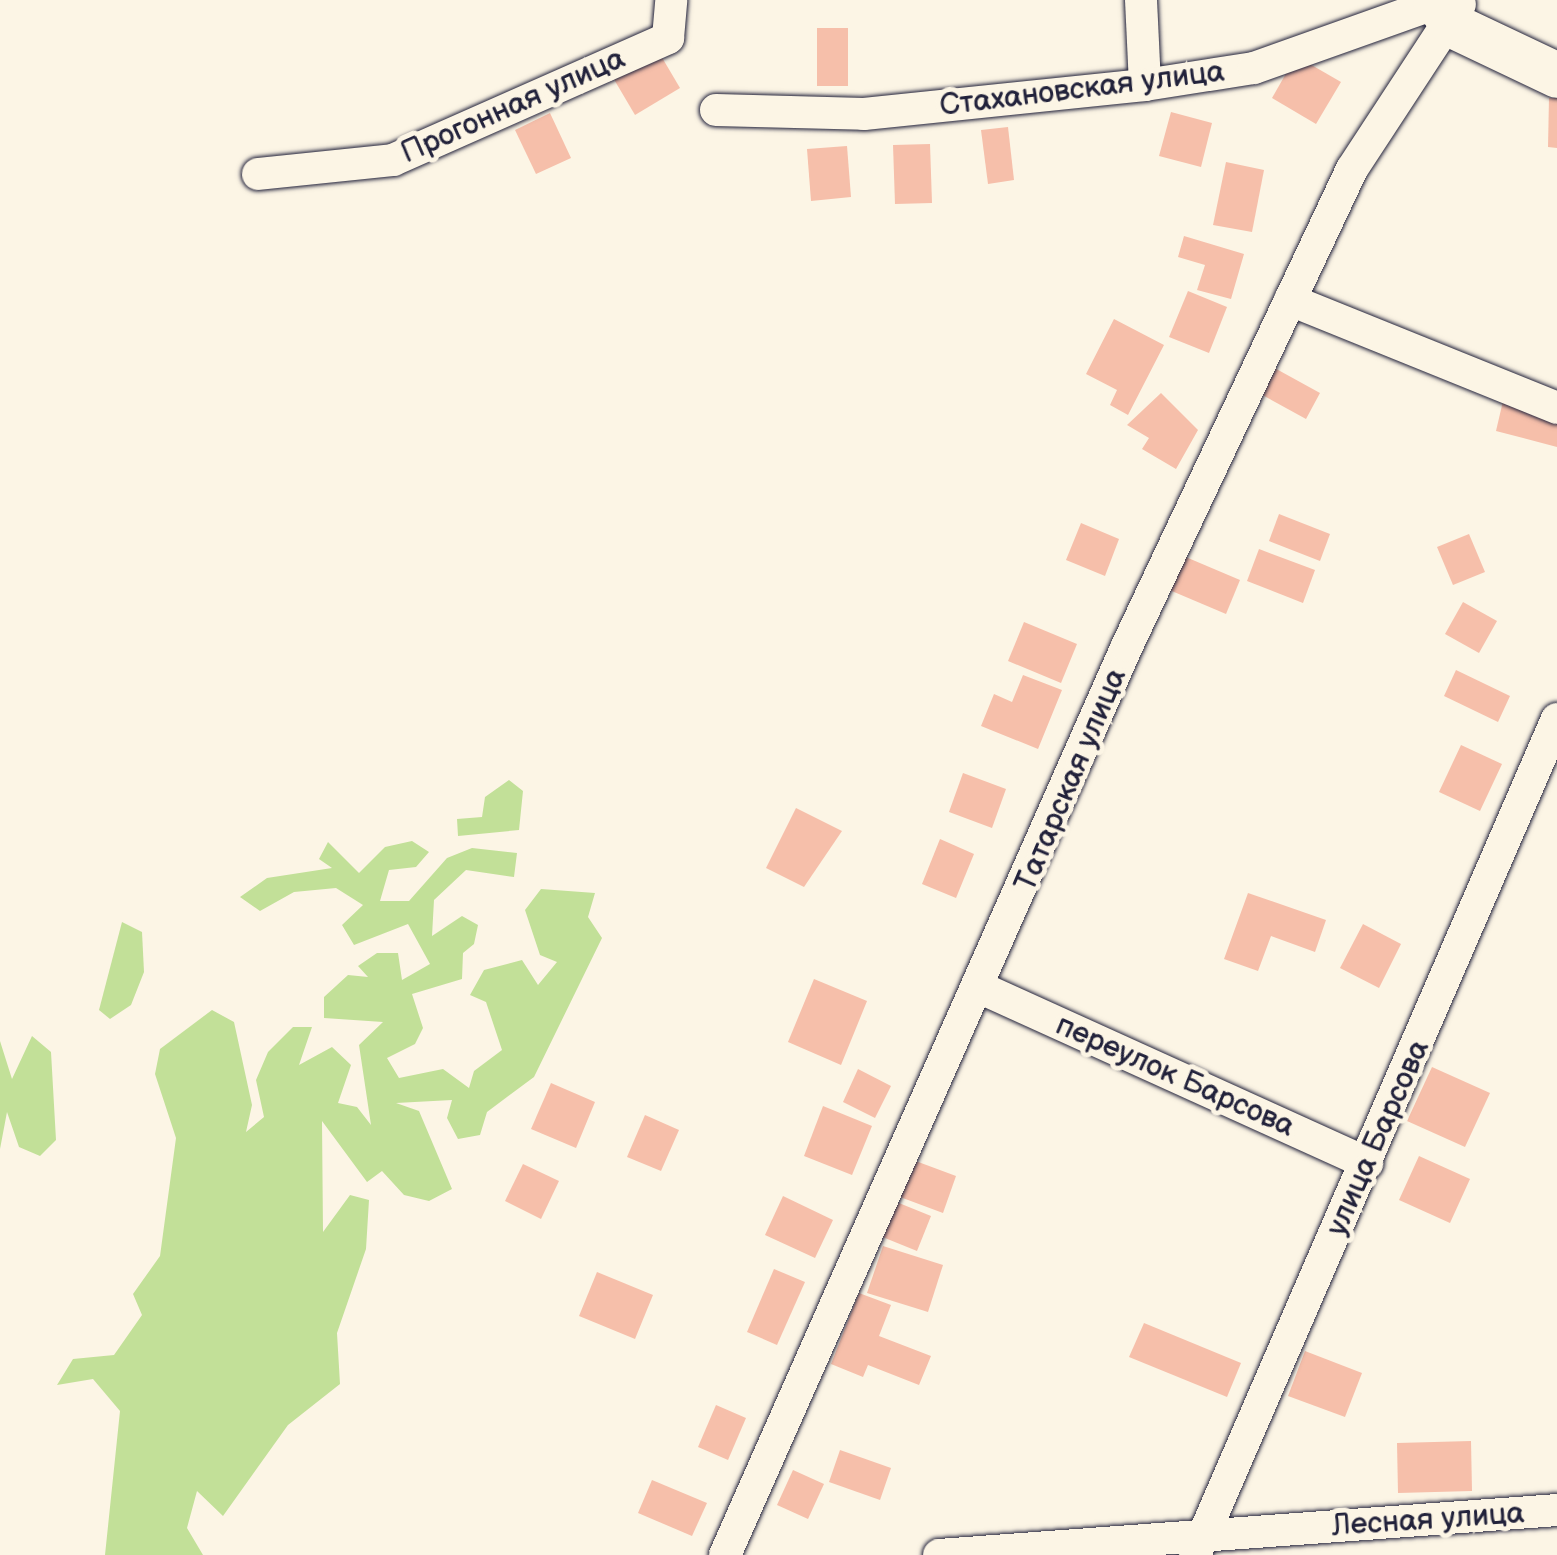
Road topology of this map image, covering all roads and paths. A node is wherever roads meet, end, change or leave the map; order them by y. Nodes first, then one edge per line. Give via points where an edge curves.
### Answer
1 (672, 0) edge
2 (1141, 0) edge
3 (1447, 7) edge
4 (1557, 75) edge
5 (1145, 86) junction
6 (716, 110) dead end
7 (258, 174) dead end
8 (1290, 300) junction
9 (1557, 408) edge
10 (1557, 719) edge
11 (983, 989) junction
12 (1367, 1163) junction
13 (1557, 1510) edge
14 (1199, 1546) edge
15 (725, 1555) edge
16 (939, 1555) edge

1 - 7 street, Прогонная улица via 668,38 393,160
2 - 5 street
3 - 4 street
3 - 5 street, Стахановская улица via 1254,68
3 - 8 street, Татарская улица via 1352,169
5 - 6 street, Стахановская улица via 864,114
8 - 9 street
8 - 11 street, Татарская улица via 1128,646
10 - 12 street, улица Барсова
11 - 12 street, переулок Барсова
11 - 15 street, Татарская улица
12 - 14 street, улица Барсова
13 - 14 street, Лесная улица
14 - 16 street, Лесная улица

